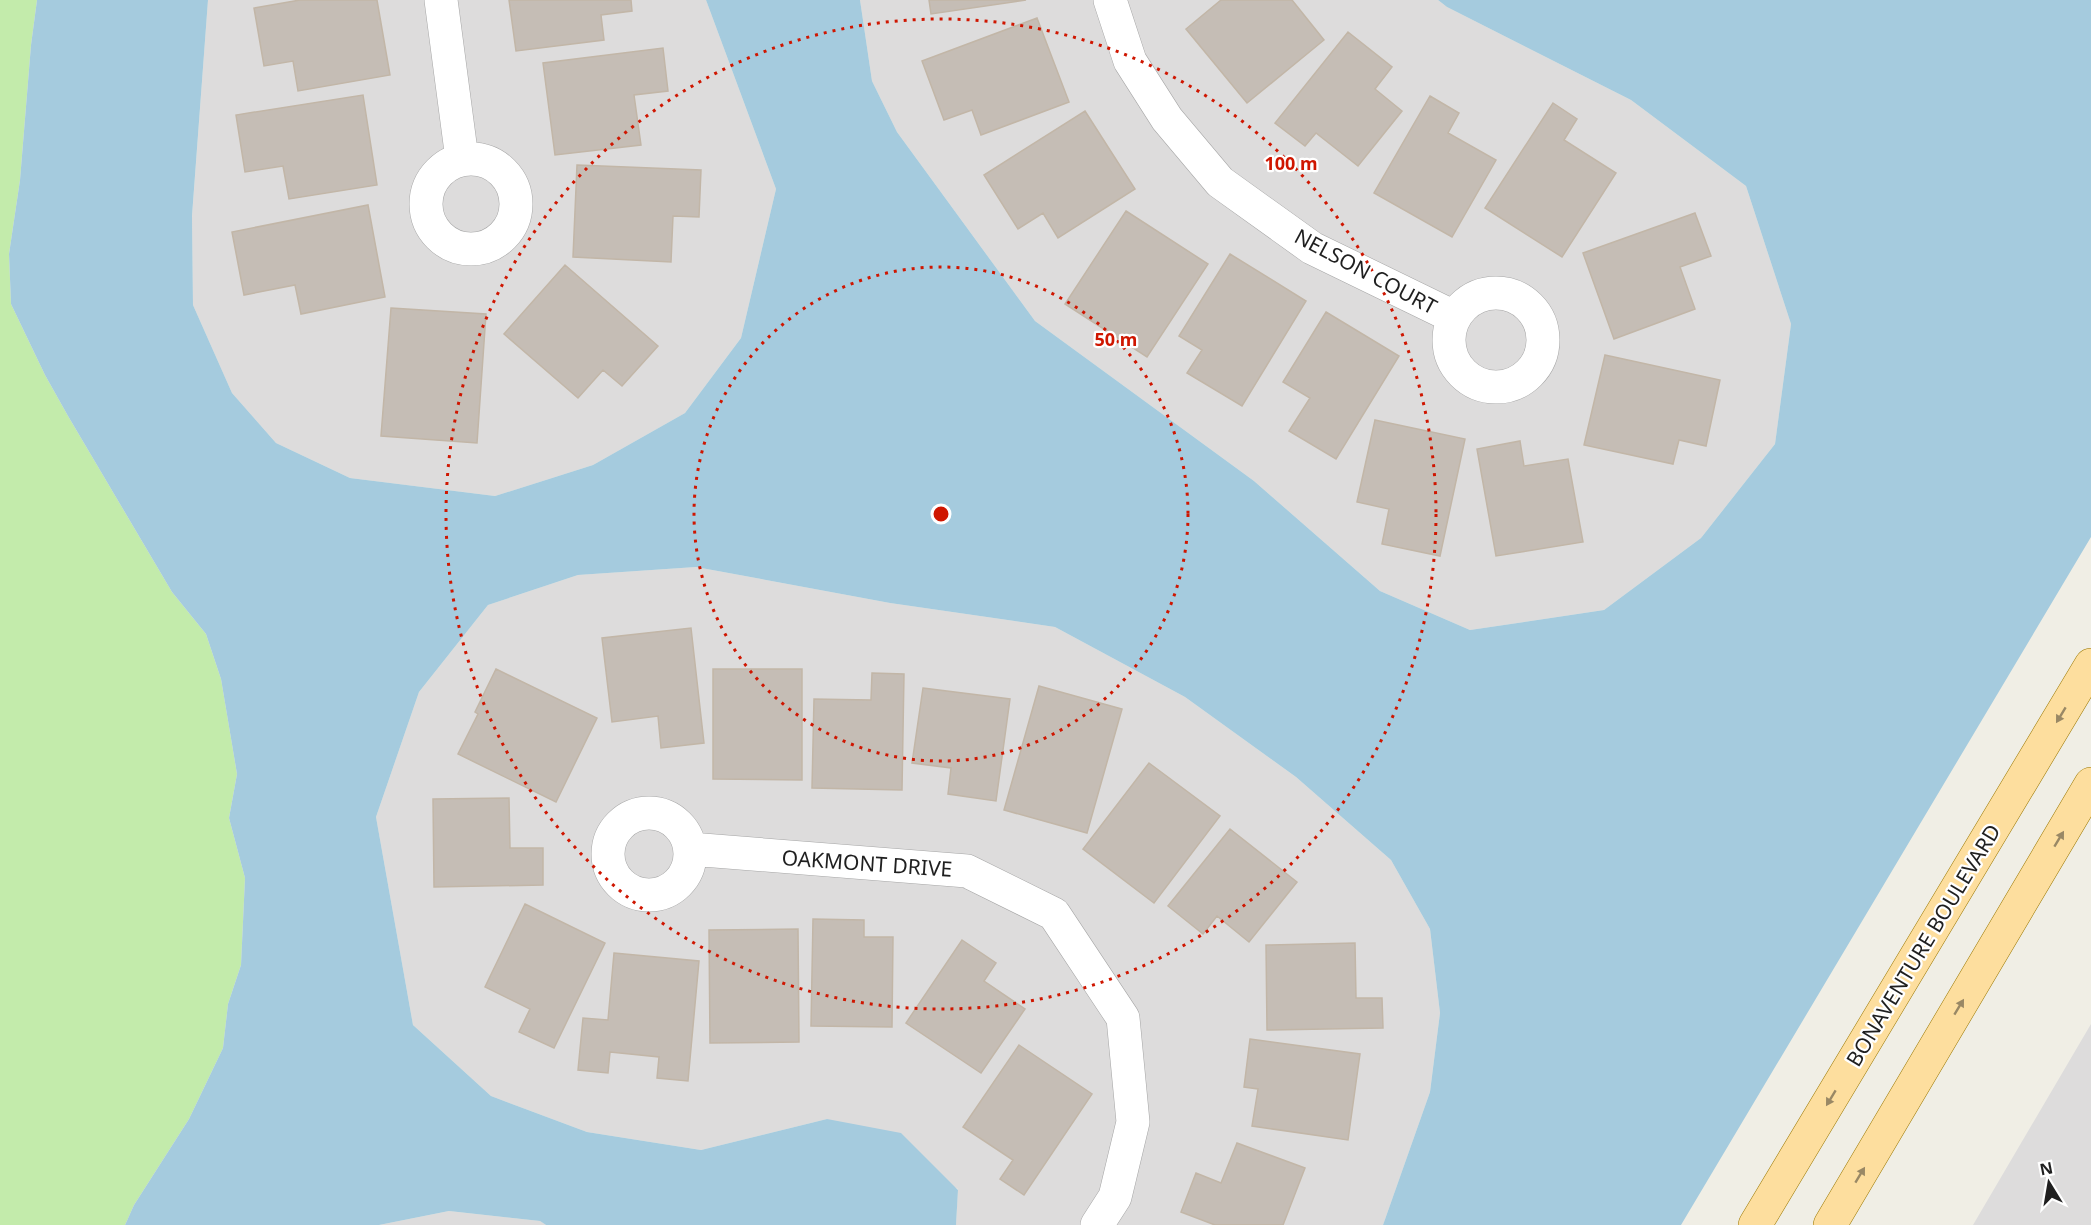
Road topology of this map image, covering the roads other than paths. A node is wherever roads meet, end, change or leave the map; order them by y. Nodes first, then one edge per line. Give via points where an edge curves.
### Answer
1 (441, 0) edge
2 (1110, 0) edge
3 (462, 159) dead end
4 (1454, 317) dead end
5 (2091, 665) edge
6 (2091, 784) edge
7 (690, 849) dead end
8 (1097, 1225) edge
9 (1755, 1225) edge
10 (1830, 1225) edge

1 - 3 street
2 - 4 street, NELSON COURT via 1130,61 1167,118 1220,182 1312,248
5 -> 9 main road, BONAVENTURE BOULEVARD
10 -> 6 main road
7 - 8 street, OAKMONT DRIVE via 967,871 1054,914 1123,1018 1133,1122 1115,1197

